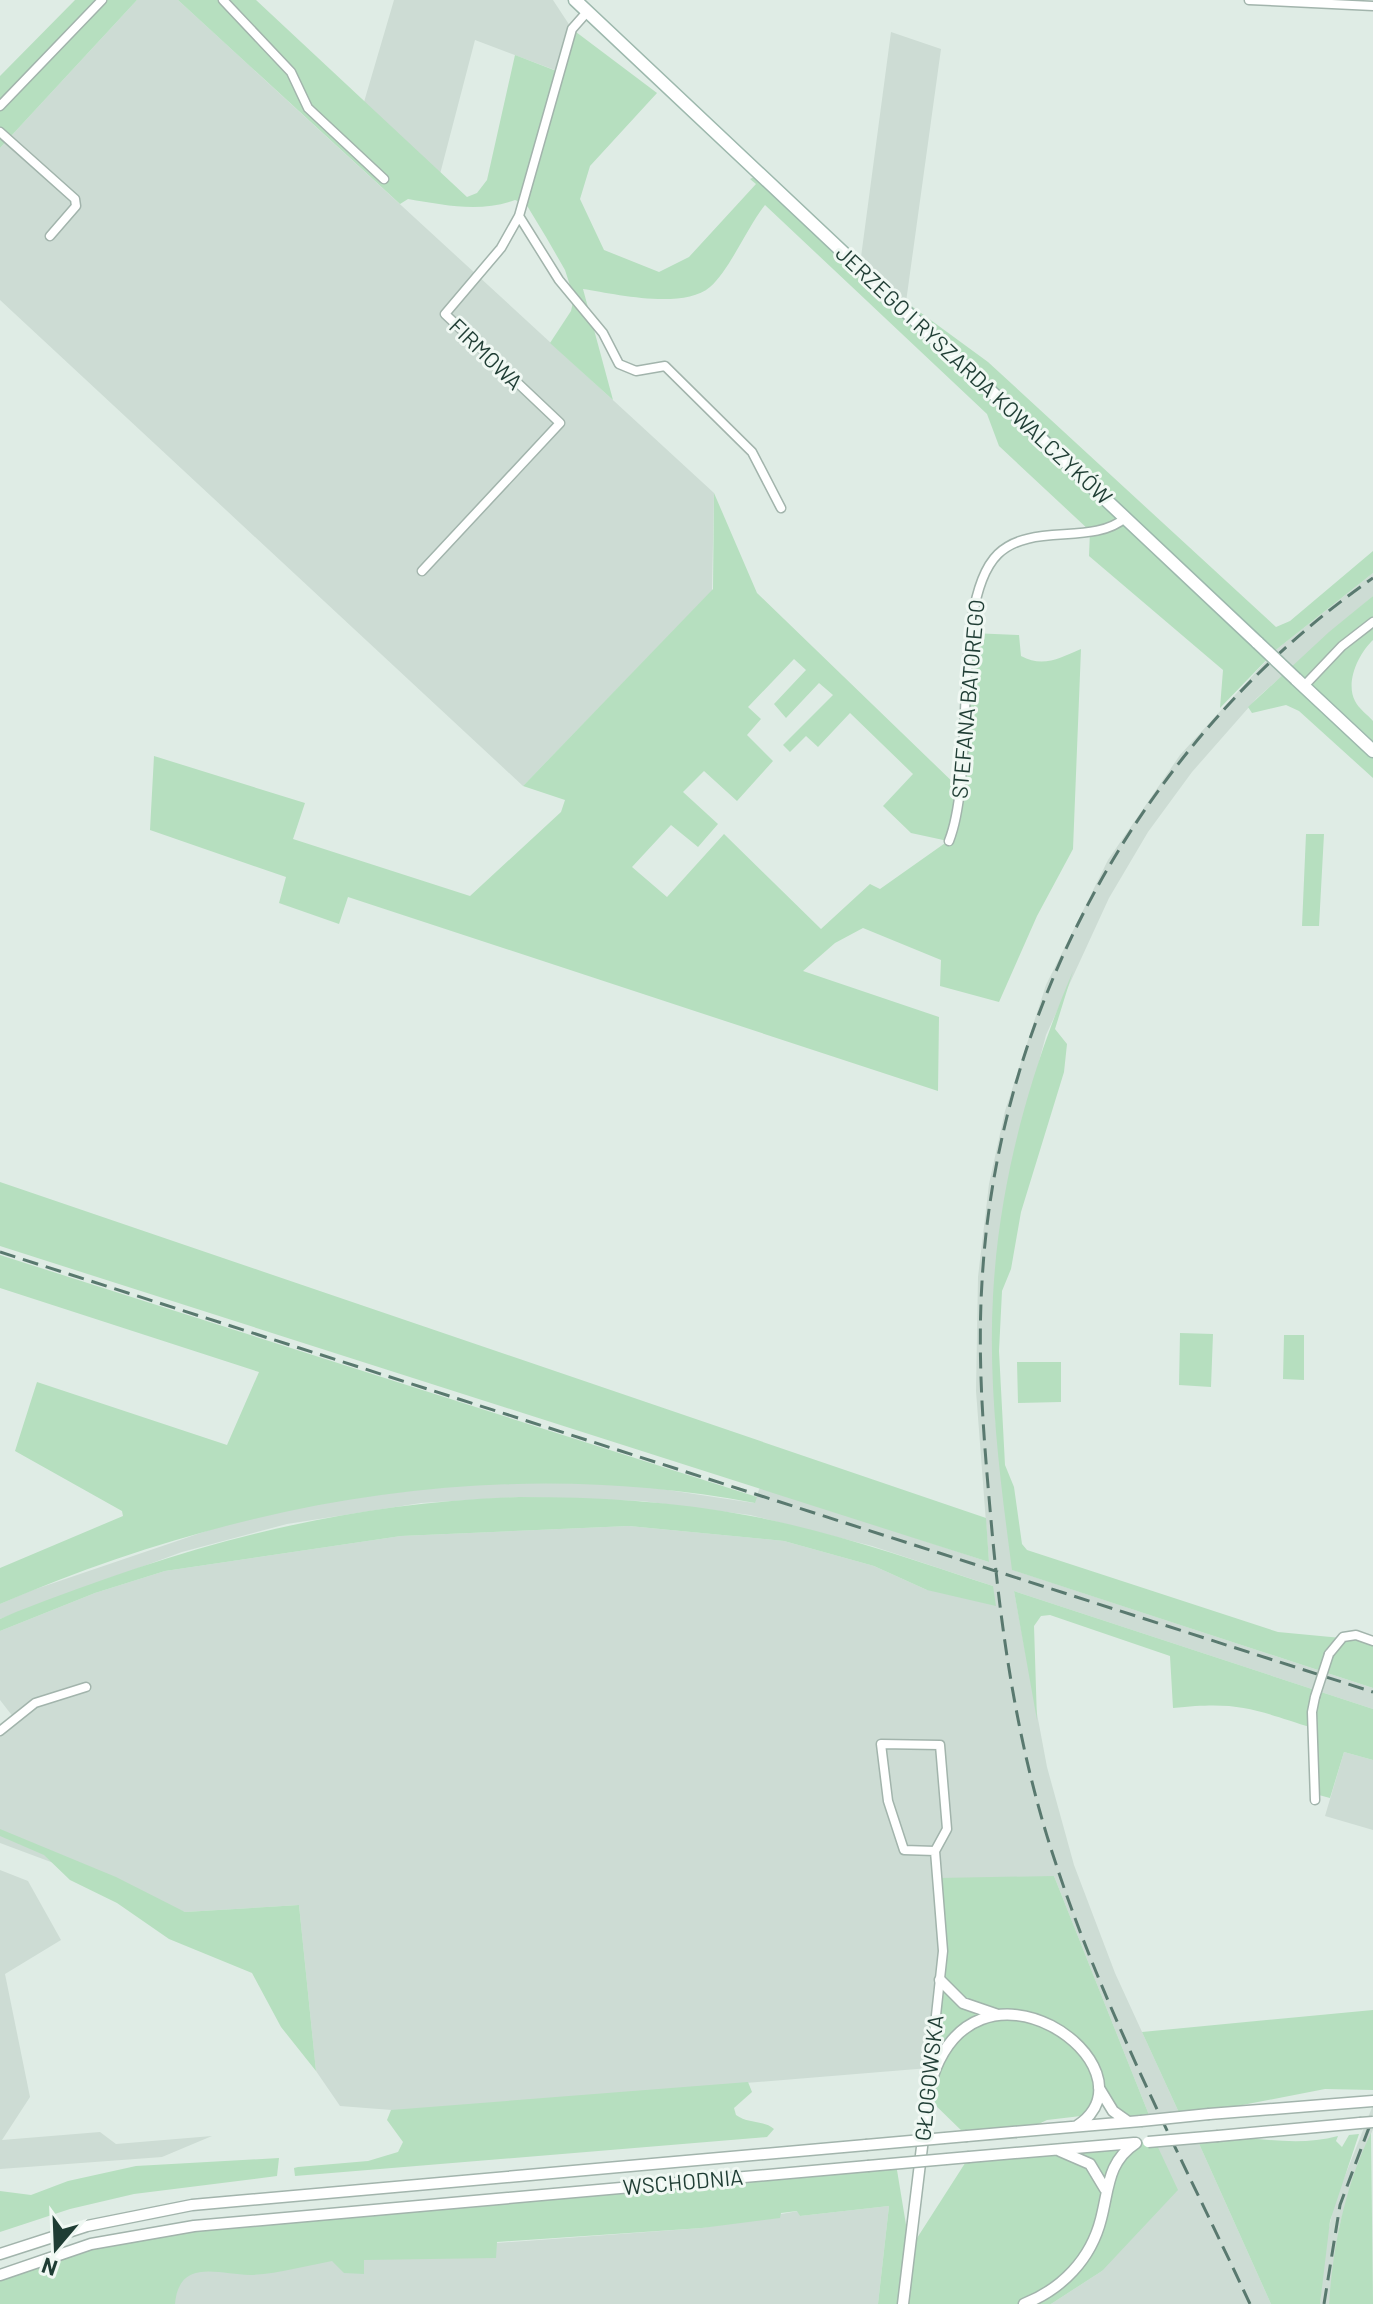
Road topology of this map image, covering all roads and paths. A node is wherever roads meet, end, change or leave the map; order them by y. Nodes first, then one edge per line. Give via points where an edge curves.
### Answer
1 (102, 0) edge
2 (223, 0) edge
3 (575, 0) edge
4 (1249, 0) edge
5 (1373, 6) edge
6 (587, 12) junction
7 (0, 106) edge
8 (0, 132) edge
9 (384, 179) dead end
10 (519, 216) junction
11 (50, 236) dead end
12 (781, 508) dead end
13 (1125, 518) junction
14 (422, 571) dead end
15 (1373, 622) edge
16 (1300, 683) junction
17 (1373, 751) edge
18 (949, 841) dead end
19 (1373, 1641) edge
20 (86, 1687) dead end
21 (0, 1731) edge
22 (1315, 1800) dead end
23 (935, 1851) junction
24 (940, 1980) junction
25 (1002, 2016) junction
26 (1098, 2087) junction
27 (928, 2098) junction
28 (1372, 2101) edge
29 (1137, 2121) junction
30 (1373, 2122) edge
31 (1077, 2126) junction
32 (1136, 2143) junction
33 (1054, 2150) junction
34 (1105, 2189) junction
35 (0, 2254) edge
36 (0, 2275) edge
37 (903, 2304) edge
38 (1024, 2304) edge

1 - 7 street
2 - 9 street via 291,72 308,108
3 - 6 main road, JERZEGO I RYSZARDA KOWALCZYKÓW
4 - 5 street
6 - 10 street, FIRMOWA via 572,29
6 - 13 main road, JERZEGO I RYSZARDA KOWALCZYKÓW
8 - 11 street via 75,199 76,206
10 - 12 street via 559,280 603,333 619,364 636,371 665,366 752,452
10 - 14 street, FIRMOWA via 501,248 445,314 560,423
13 - 16 main road, JERZEGO I RYSZARDA KOWALCZYKÓW, bridge
13 - 18 street, STEFANA BATOREGO via 1114,528 1023,541 1000,551 985,569 974,601 961,790
15 - 16 street
16 - 17 main road, JERZEGO I RYSZARDA KOWALCZYKÓW
19 - 22 street, bridge via 1343,1637 1329,1654 1312,1712
20 - 21 street via 35,1703
23 - 23 street, GŁOGOWSKA via 947,1829 940,1745 881,1744 888,1801 904,1850
23 - 24 street, GŁOGOWSKA via 943,1933
24 - 25 street via 963,2003
24 - 27 street, GŁOGOWSKA
25 - 26 street via 1037,2019 1066,2033 1088,2058
25 - 27 street via 977,2023 954,2040 936,2065
26 - 29 street via 1116,2115
26 - 31 street via 1097,2107
27 - 37 street, GŁOGOWSKA
28 - 29 street, WSCHODNIA, bridge
29 - 31 street, WSCHODNIA
30 - 32 street, WSCHODNIA, bridge
31 - 35 street, WSCHODNIA, bridge via 192,2205 87,2226
32 - 33 street, WSCHODNIA
32 - 34 street via 1117,2161
33 - 34 street via 1090,2164
33 - 36 street, WSCHODNIA, bridge via 194,2226 91,2244
34 - 38 street via 1100,2224 1078,2265 1051,2291

